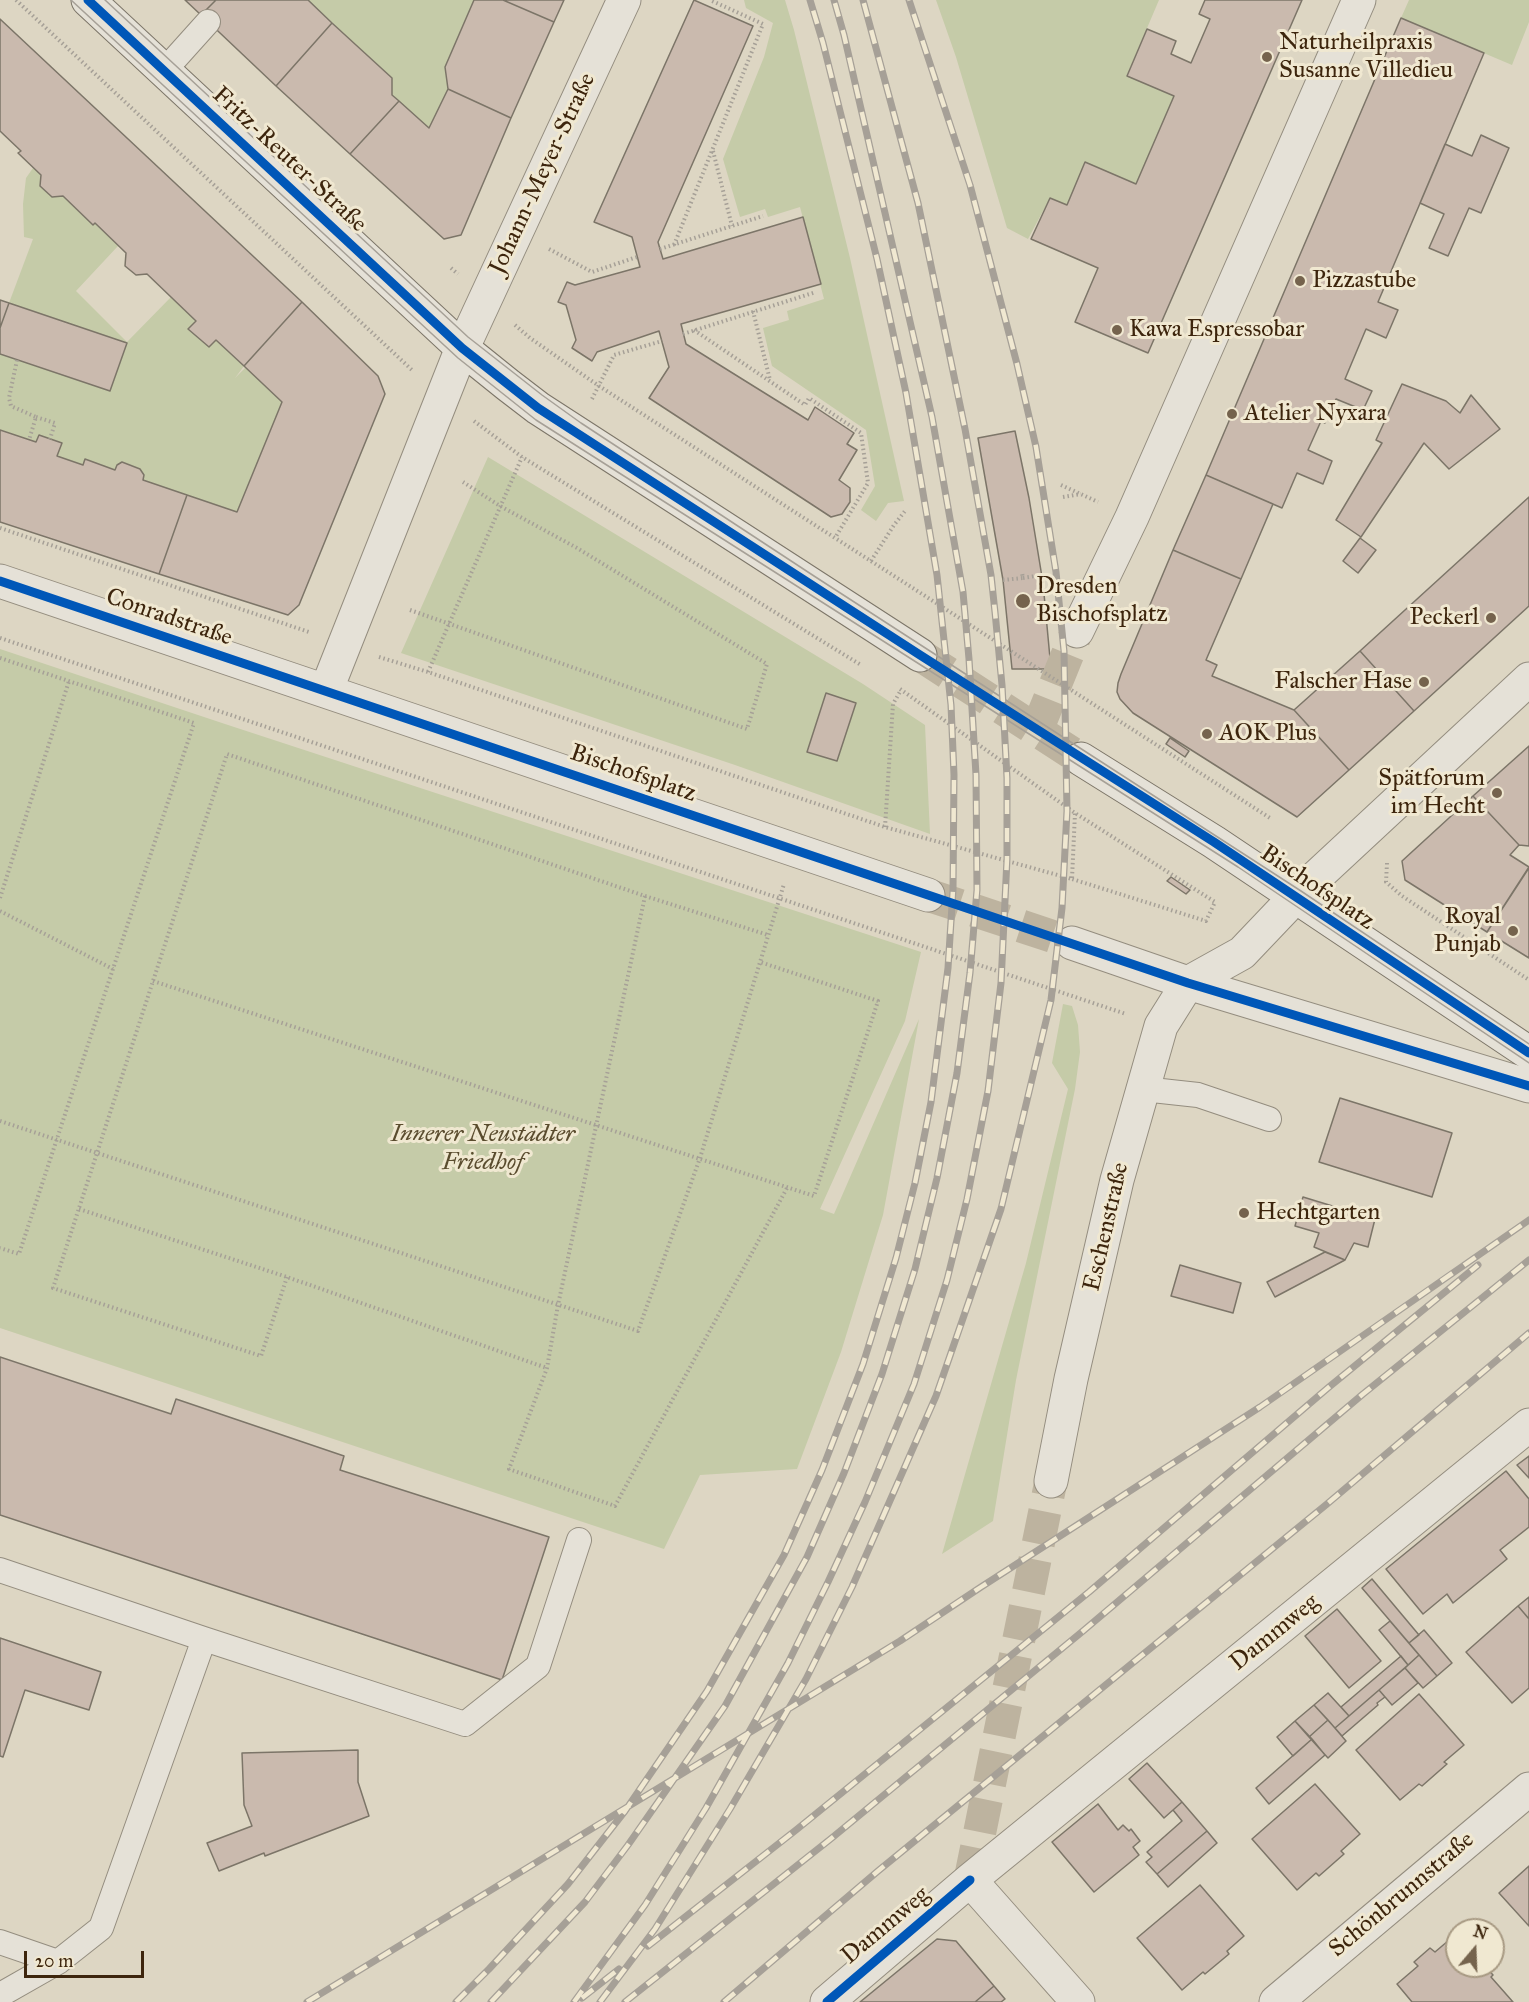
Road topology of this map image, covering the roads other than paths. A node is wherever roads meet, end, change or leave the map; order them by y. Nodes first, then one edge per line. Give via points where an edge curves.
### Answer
1 (88, 0) edge
2 (624, 0) edge
3 (1359, 0) edge
4 (208, 22) dead end
5 (164, 70) junction
6 (462, 348) junction
7 (0, 581) edge
8 (1077, 631) tunnel mouth
9 (920, 655) tunnel mouth
10 (1529, 679) edge
11 (326, 691) junction
12 (1081, 759) tunnel mouth
13 (928, 895) tunnel mouth
14 (1295, 897) junction
15 (1072, 943) tunnel mouth
16 (1188, 983) junction
17 (1529, 1053) edge
18 (1529, 1086) edge
19 (1143, 1089) junction
20 (1269, 1119) dead end
21 (1529, 1425) edge
22 (1051, 1481) tunnel mouth
23 (579, 1540) dead end
24 (0, 1570) edge
25 (204, 1639) junction
26 (1529, 1789) edge
27 (970, 1880) junction
28 (0, 1942) edge
29 (58, 1962) junction
30 (0, 1995) edge
31 (827, 2002) edge
32 (1078, 2002) edge
33 (1276, 2002) edge

1 - 5 street, Fritz-Reuter-Straße
2 - 6 street, Johann-Meyer-Straße
3 - 8 street via 1132,517
4 - 5 lane
5 - 6 street, Fritz-Reuter-Straße
6 - 9 street via 538,408
6 - 11 street
7 - 11 street, Conradstraße
10 - 14 street
11 - 13 street, Bischofsplatz
12 - 14 street, Bischofsplatz
14 - 16 street, Bischofsplatz via 1242,953
14 - 17 street, Bischofsplatz
15 - 16 street
16 - 18 street
16 - 19 street, Eschenstraße via 1161,1026
19 - 20 lane via 1198,1095
19 - 22 street, Eschenstraße via 1117,1180
21 - 27 street, Dammweg
23 - 25 lane via 538,1666 465,1724
24 - 25 lane
25 - 29 lane via 100,1928
26 - 33 street, Schönbrunnstraße
27 - 31 street, Dammweg
27 - 32 street
28 - 29 lane
29 - 30 lane

